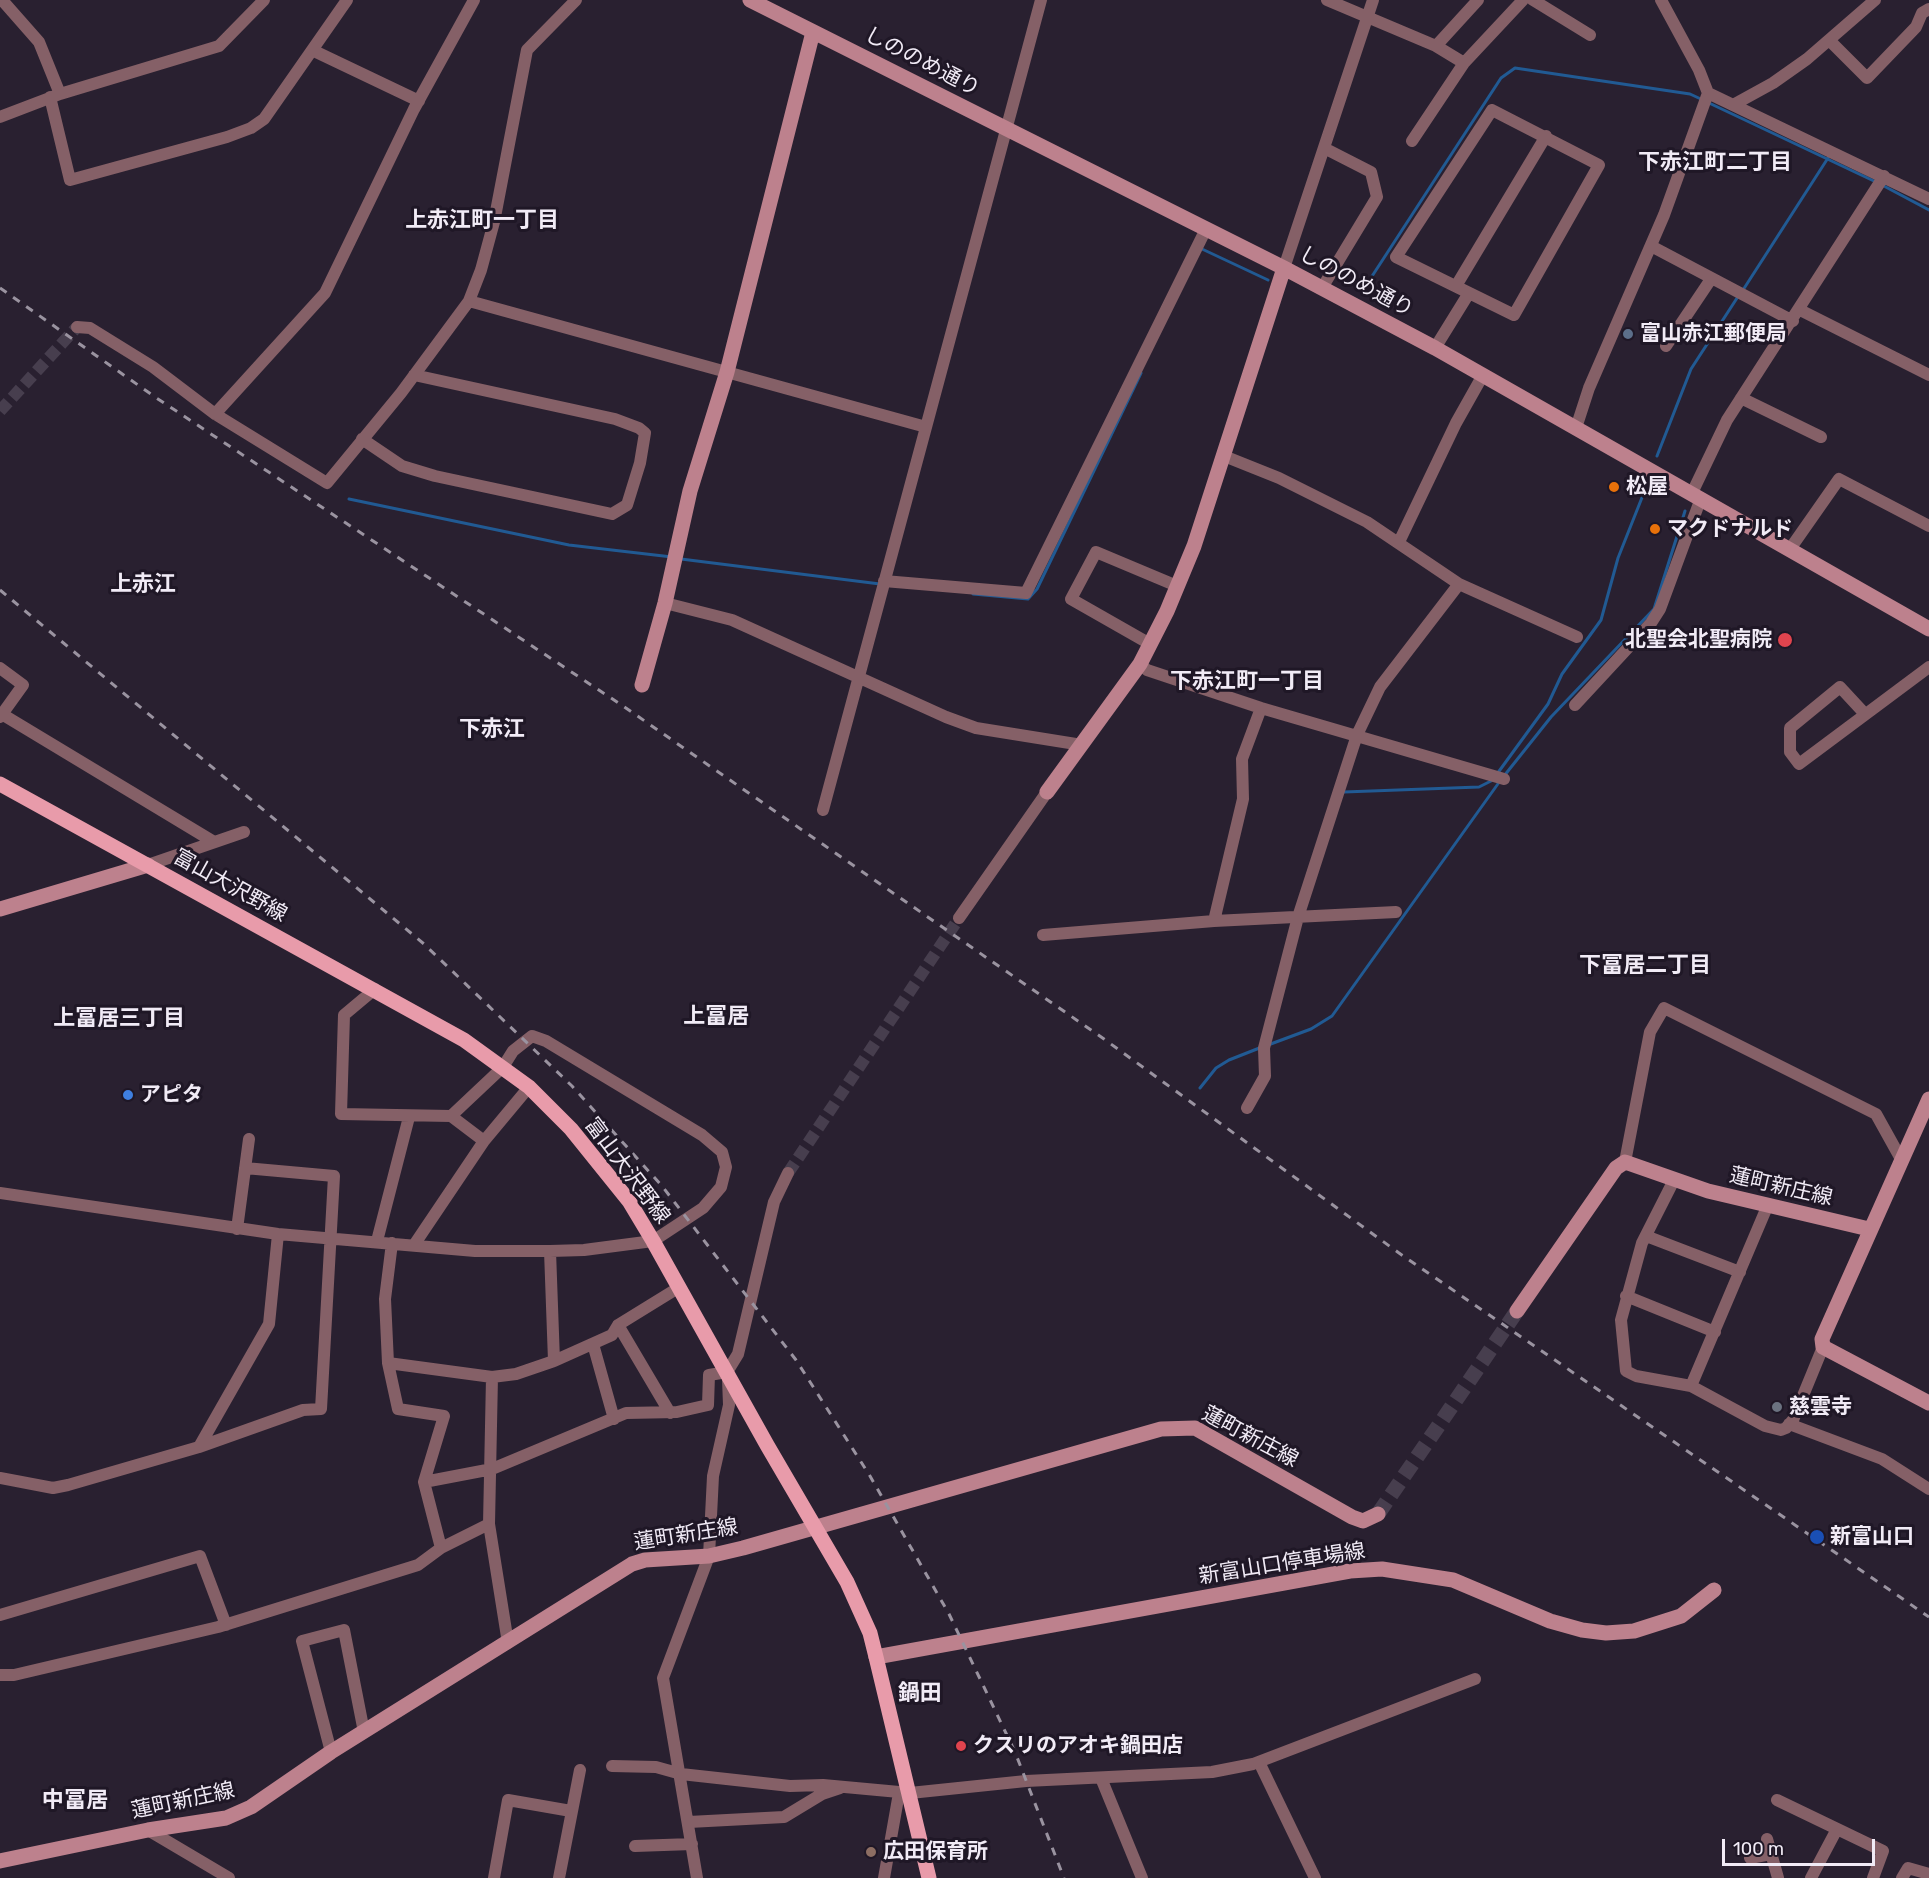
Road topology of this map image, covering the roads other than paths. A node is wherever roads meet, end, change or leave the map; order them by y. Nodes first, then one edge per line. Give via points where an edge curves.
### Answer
1 (2, 0) edge
2 (264, 0) edge
3 (347, 0) edge
4 (474, 0) edge
5 (576, 0) edge
6 (750, 0) edge
7 (1041, 0) edge
8 (1327, 0) edge
9 (1373, 0) edge
10 (1478, 0) edge
11 (1523, 0) edge
12 (1533, 0) edge
13 (1661, 0) edge
14 (1875, 0) edge
15 (1929, 9) edge
16 (1368, 16) junction
17 (813, 32) junction
18 (1590, 35) dead end
19 (1829, 40) junction
20 (1436, 46) junction
21 (312, 50) junction
22 (1464, 63) junction
23 (55, 95) junction
24 (1706, 99) junction
25 (419, 101) junction
26 (1733, 105) junction
27 (0, 117) edge
28 (1008, 129) junction
29 (1546, 136) junction
30 (1412, 141) dead end
31 (1324, 148) junction
32 (1881, 181) junction
33 (1929, 199) edge
34 (1206, 229) junction
35 (1650, 246) junction
36 (1284, 268) junction
37 (1711, 279) junction
38 (1456, 286) junction
39 (1323, 288) junction
40 (1468, 293) junction
41 (469, 301) junction
42 (1800, 310) junction
43 (1793, 321) junction
44 (77, 327) dead end
45 (1666, 346) dead end
46 (1435, 348) junction
47 (727, 372) junction
48 (414, 375) junction
49 (1483, 375) junction
50 (1929, 375) edge
51 (1741, 398) junction
52 (215, 414) junction
53 (926, 427) junction
54 (1576, 428) junction
55 (1821, 437) dead end
56 (363, 440) junction
57 (1224, 456) junction
58 (1696, 496) junction
59 (1929, 526) edge
60 (1399, 542) junction
61 (1790, 549) junction
62 (884, 581) junction
63 (1459, 584) junction
64 (1177, 586) junction
65 (665, 603) junction
66 (1929, 629) edge
67 (1577, 637) dead end
68 (1150, 644) junction
69 (1140, 664) junction
70 (1929, 667) edge
71 (0, 668) edge
72 (859, 676) junction
73 (642, 685) dead end
74 (1575, 705) dead end
75 (1261, 708) junction
76 (1865, 714) junction
77 (1, 715) edge
78 (1357, 735) junction
79 (1082, 745) junction
80 (1504, 779) dead end
81 (0, 784) edge
82 (1047, 792) joint
83 (823, 810) dead end
84 (244, 832) dead end
85 (214, 842) junction
86 (148, 865) junction
87 (0, 909) edge
88 (1396, 912) dead end
89 (1298, 917) junction
90 (959, 918) tunnel mouth
91 (1214, 921) junction
92 (1043, 935) dead end
93 (375, 989) junction
94 (503, 1067) junction
95 (528, 1087) junction
96 (1929, 1099) edge
97 (1247, 1107) dead end
98 (451, 1116) junction
99 (409, 1117) junction
100 (249, 1139) dead end
101 (484, 1141) junction
102 (1901, 1159) junction
103 (1625, 1162) junction
104 (245, 1168) junction
105 (788, 1173) tunnel mouth
106 (1674, 1180) junction
107 (0, 1193) edge
108 (1767, 1207) junction
109 (1869, 1228) junction
110 (237, 1229) junction
111 (278, 1234) junction
112 (1646, 1236) junction
113 (329, 1238) junction
114 (377, 1241) junction
115 (653, 1241) junction
116 (392, 1243) junction
117 (414, 1245) junction
118 (550, 1251) junction
119 (1740, 1272) junction
120 (678, 1288) junction
121 (1626, 1296) junction
122 (1516, 1311) tunnel mouth
123 (618, 1325) junction
124 (1714, 1332) junction
125 (593, 1344) junction
126 (1823, 1347) junction
127 (555, 1361) junction
128 (388, 1364) junction
129 (727, 1372) junction
130 (492, 1377) junction
131 (1691, 1386) junction
132 (1929, 1402) edge
133 (670, 1413) junction
134 (614, 1419) junction
135 (1789, 1424) junction
136 (199, 1447) junction
137 (492, 1469) junction
138 (0, 1478) edge
139 (424, 1482) junction
140 (1929, 1488) edge
141 (1378, 1514) dead end
142 (489, 1524) junction
143 (815, 1526) junction
144 (441, 1548) junction
145 (709, 1556) junction
146 (1714, 1590) dead end
147 (0, 1615) edge
148 (226, 1625) junction
149 (508, 1643) junction
150 (876, 1657) junction
151 (0, 1675) edge
152 (1474, 1679) dead end
153 (364, 1732) junction
154 (331, 1752) junction
155 (1259, 1762) junction
156 (612, 1766) dead end
157 (580, 1770) dead end
158 (681, 1774) junction
159 (1101, 1778) junction
160 (844, 1787) junction
161 (905, 1793) junction
162 (1777, 1800) dead end
163 (571, 1811) junction
164 (689, 1822) junction
165 (1837, 1829) junction
166 (148, 1830) junction
167 (1767, 1839) dead end
168 (692, 1844) junction
169 (635, 1846) dead end
170 (1771, 1854) junction
171 (1750, 1858) dead end
172 (0, 1861) edge
173 (1929, 1874) edge
174 (229, 1878) edge
175 (494, 1878) edge
176 (559, 1878) edge
177 (697, 1878) edge
178 (884, 1878) edge
179 (929, 1878) edge
180 (1142, 1878) edge
181 (1315, 1878) edge
182 (1778, 1878) edge
183 (1810, 1878) edge
184 (1873, 1878) edge
185 (1902, 1878) edge

1 - 23 street via 39,42
2 - 23 street via 219,46
3 - 21 street
4 - 25 street
5 - 41 street via 527,50 496,214
6 - 17 main road, しののめ通り
7 - 28 street
8 - 16 street
9 - 16 street
10 - 20 street
11 - 22 street
12 - 18 street
13 - 24 street via 1699,70
14 - 19 street
15 - 19 street via 1867,78
16 - 20 street
16 - 31 street
17 - 28 main road, しののめ通り
17 - 47 main road
19 - 26 street via 1773,83
20 - 22 street
21 - 23 street via 264,119 251,128 82,178 70,180
21 - 25 street
22 - 30 street
23 - 27 street
24 - 26 street
24 - 35 street
25 - 52 street via 325,292
26 - 32 street
28 - 34 main road, しののめ通り
28 - 53 street
29 - 38 street
29 - 38 street via 1492,110 1396,257
29 - 40 street via 1599,165 1514,315
31 - 36 street
31 - 39 street via 1371,172 1377,197
32 - 33 street
32 - 42 street
34 - 36 main road, しののめ通り
34 - 62 street via 1026,593
35 - 37 street
35 - 54 street via 1589,388
36 - 39 main road, しののめ通り
36 - 57 main road
37 - 43 street
37 - 45 street
38 - 40 street
39 - 46 main road, しののめ通り
40 - 46 street
41 - 47 street
41 - 48 street
42 - 43 street
42 - 50 street
43 - 51 street
44 - 52 street via 90,328 153,367
46 - 49 main road, しののめ通り
47 - 53 street
47 - 65 main road via 690,491
48 - 56 street
48 - 56 street via 615,419 639,428 645,433 627,505 612,514 435,476 402,466
49 - 54 main road, しののめ通り
49 - 60 street
51 - 55 street
51 - 58 street via 1727,420
52 - 56 street via 327,483
53 - 62 street
54 - 58 main road, しののめ通り
57 - 60 street via 1321,498
57 - 64 main road
58 - 61 main road, しののめ通り
58 - 74 street via 1660,609
59 - 61 street via 1839,479
60 - 63 street via 1425,564
61 - 66 main road, しののめ通り
62 - 72 street
63 - 67 street
63 - 78 street via 1380,687
64 - 68 main road
64 - 68 street via 1096,552 1071,599
65 - 72 street via 732,620
65 - 73 main road
68 - 69 main road
69 - 75 street via 1147,670
69 - 79 main road
70 - 76 street
71 - 77 street via 23,685
72 - 79 street via 976,728
72 - 83 street
75 - 78 street
75 - 91 street via 1242,759 1244,799
76 - 76 street via 1839,687 1790,728 1790,752 1799,764
77 - 85 street
78 - 80 street
78 - 89 street
79 - 82 main road
81 - 86 main road, 富山大沢野線
82 - 90 street
84 - 85 street
85 - 86 street
86 - 87 main road
86 - 93 main road, 富山大沢野線
88 - 89 street
89 - 91 street
89 - 97 street via 1264,1048 1265,1076
91 - 92 street
93 - 94 main road, 富山大沢野線
93 - 99 street via 344,1015 341,1114
94 - 95 main road, 富山大沢野線
94 - 98 street
94 - 115 street via 513,1051 532,1036 546,1041 702,1135 722,1152 726,1167 721,1187 703,1208
95 - 101 street
95 - 115 main road, 富山大沢野線 via 571,1129 629,1201
96 - 102 main road
98 - 99 street
98 - 101 street
99 - 114 street
100 - 104 street
101 - 117 street
102 - 103 street via 1876,1114 1664,1008 1650,1032
102 - 109 main road
103 - 106 main road, 蓮町新庄線
103 - 122 main road via 1616,1168
104 - 110 street
104 - 113 street via 334,1176
105 - 129 street via 774,1202 738,1354
106 - 108 main road, 蓮町新庄線
106 - 112 street
107 - 110 street
108 - 109 main road, 蓮町新庄線
108 - 119 street
109 - 126 main road via 1822,1339
110 - 111 street
111 - 113 street
111 - 136 street via 269,1324
112 - 119 street
112 - 121 street
113 - 114 street
113 - 136 street via 321,1409 303,1410
114 - 116 street
115 - 118 street
115 - 120 main road, 富山大沢野線
116 - 117 street
116 - 128 street via 385,1299
117 - 118 street via 475,1251
118 - 127 street
119 - 124 street
120 - 123 street
120 - 129 main road, 富山大沢野線
121 - 124 street
121 - 131 street via 1621,1320 1626,1371
123 - 125 street via 612,1335
123 - 133 street
124 - 131 street
125 - 127 street
125 - 134 street
126 - 132 main road
126 - 135 street
127 - 130 street
128 - 130 street
128 - 139 street via 398,1409 444,1416
129 - 133 street via 709,1375 708,1404
129 - 143 main road, 富山大沢野線
129 - 145 street via 730,1391 713,1476
130 - 137 street
131 - 135 street via 1765,1426 1781,1430
133 - 134 street via 626,1413
134 - 137 street
135 - 140 street via 1882,1459
136 - 138 street via 53,1488
137 - 139 street
137 - 142 street
139 - 144 street
141 - 143 main road, 蓮町新庄線 via 1363,1521 1352,1517 1195,1428 1176,1426
142 - 144 street
142 - 149 street
143 - 145 main road, 蓮町新庄線
143 - 150 main road, 富山大沢野線 via 847,1582 870,1633
144 - 148 street via 418,1565
145 - 149 main road, 蓮町新庄線 via 632,1564
145 - 158 street via 663,1678
146 - 150 main road, 新富山口停車場線 via 1681,1616 1634,1631 1606,1633 1550,1621 1453,1580 1382,1569 1350,1571
147 - 148 street via 200,1556
148 - 151 street via 14,1675
149 - 153 main road, 蓮町新庄線
150 - 161 main road, 富山大沢野線
152 - 155 street
153 - 154 main road, 蓮町新庄線
153 - 154 street via 344,1630 302,1641
154 - 166 main road, 蓮町新庄線 via 251,1808 226,1818
155 - 159 street via 1212,1772
155 - 181 street
156 - 158 street via 656,1767
157 - 163 street
158 - 160 street via 790,1786
158 - 164 street
159 - 161 street
159 - 180 street
160 - 161 street
160 - 164 street via 822,1794 784,1817
161 - 178 street
161 - 179 main road, 富山大沢野線
162 - 165 street
163 - 175 street via 508,1800
163 - 176 street
164 - 168 street
165 - 183 street
165 - 184 street via 1883,1851
166 - 172 main road, 蓮町新庄線
166 - 174 street
167 - 170 street
168 - 169 street
168 - 177 street
170 - 171 street
170 - 182 street
173 - 185 street via 1908,1868

